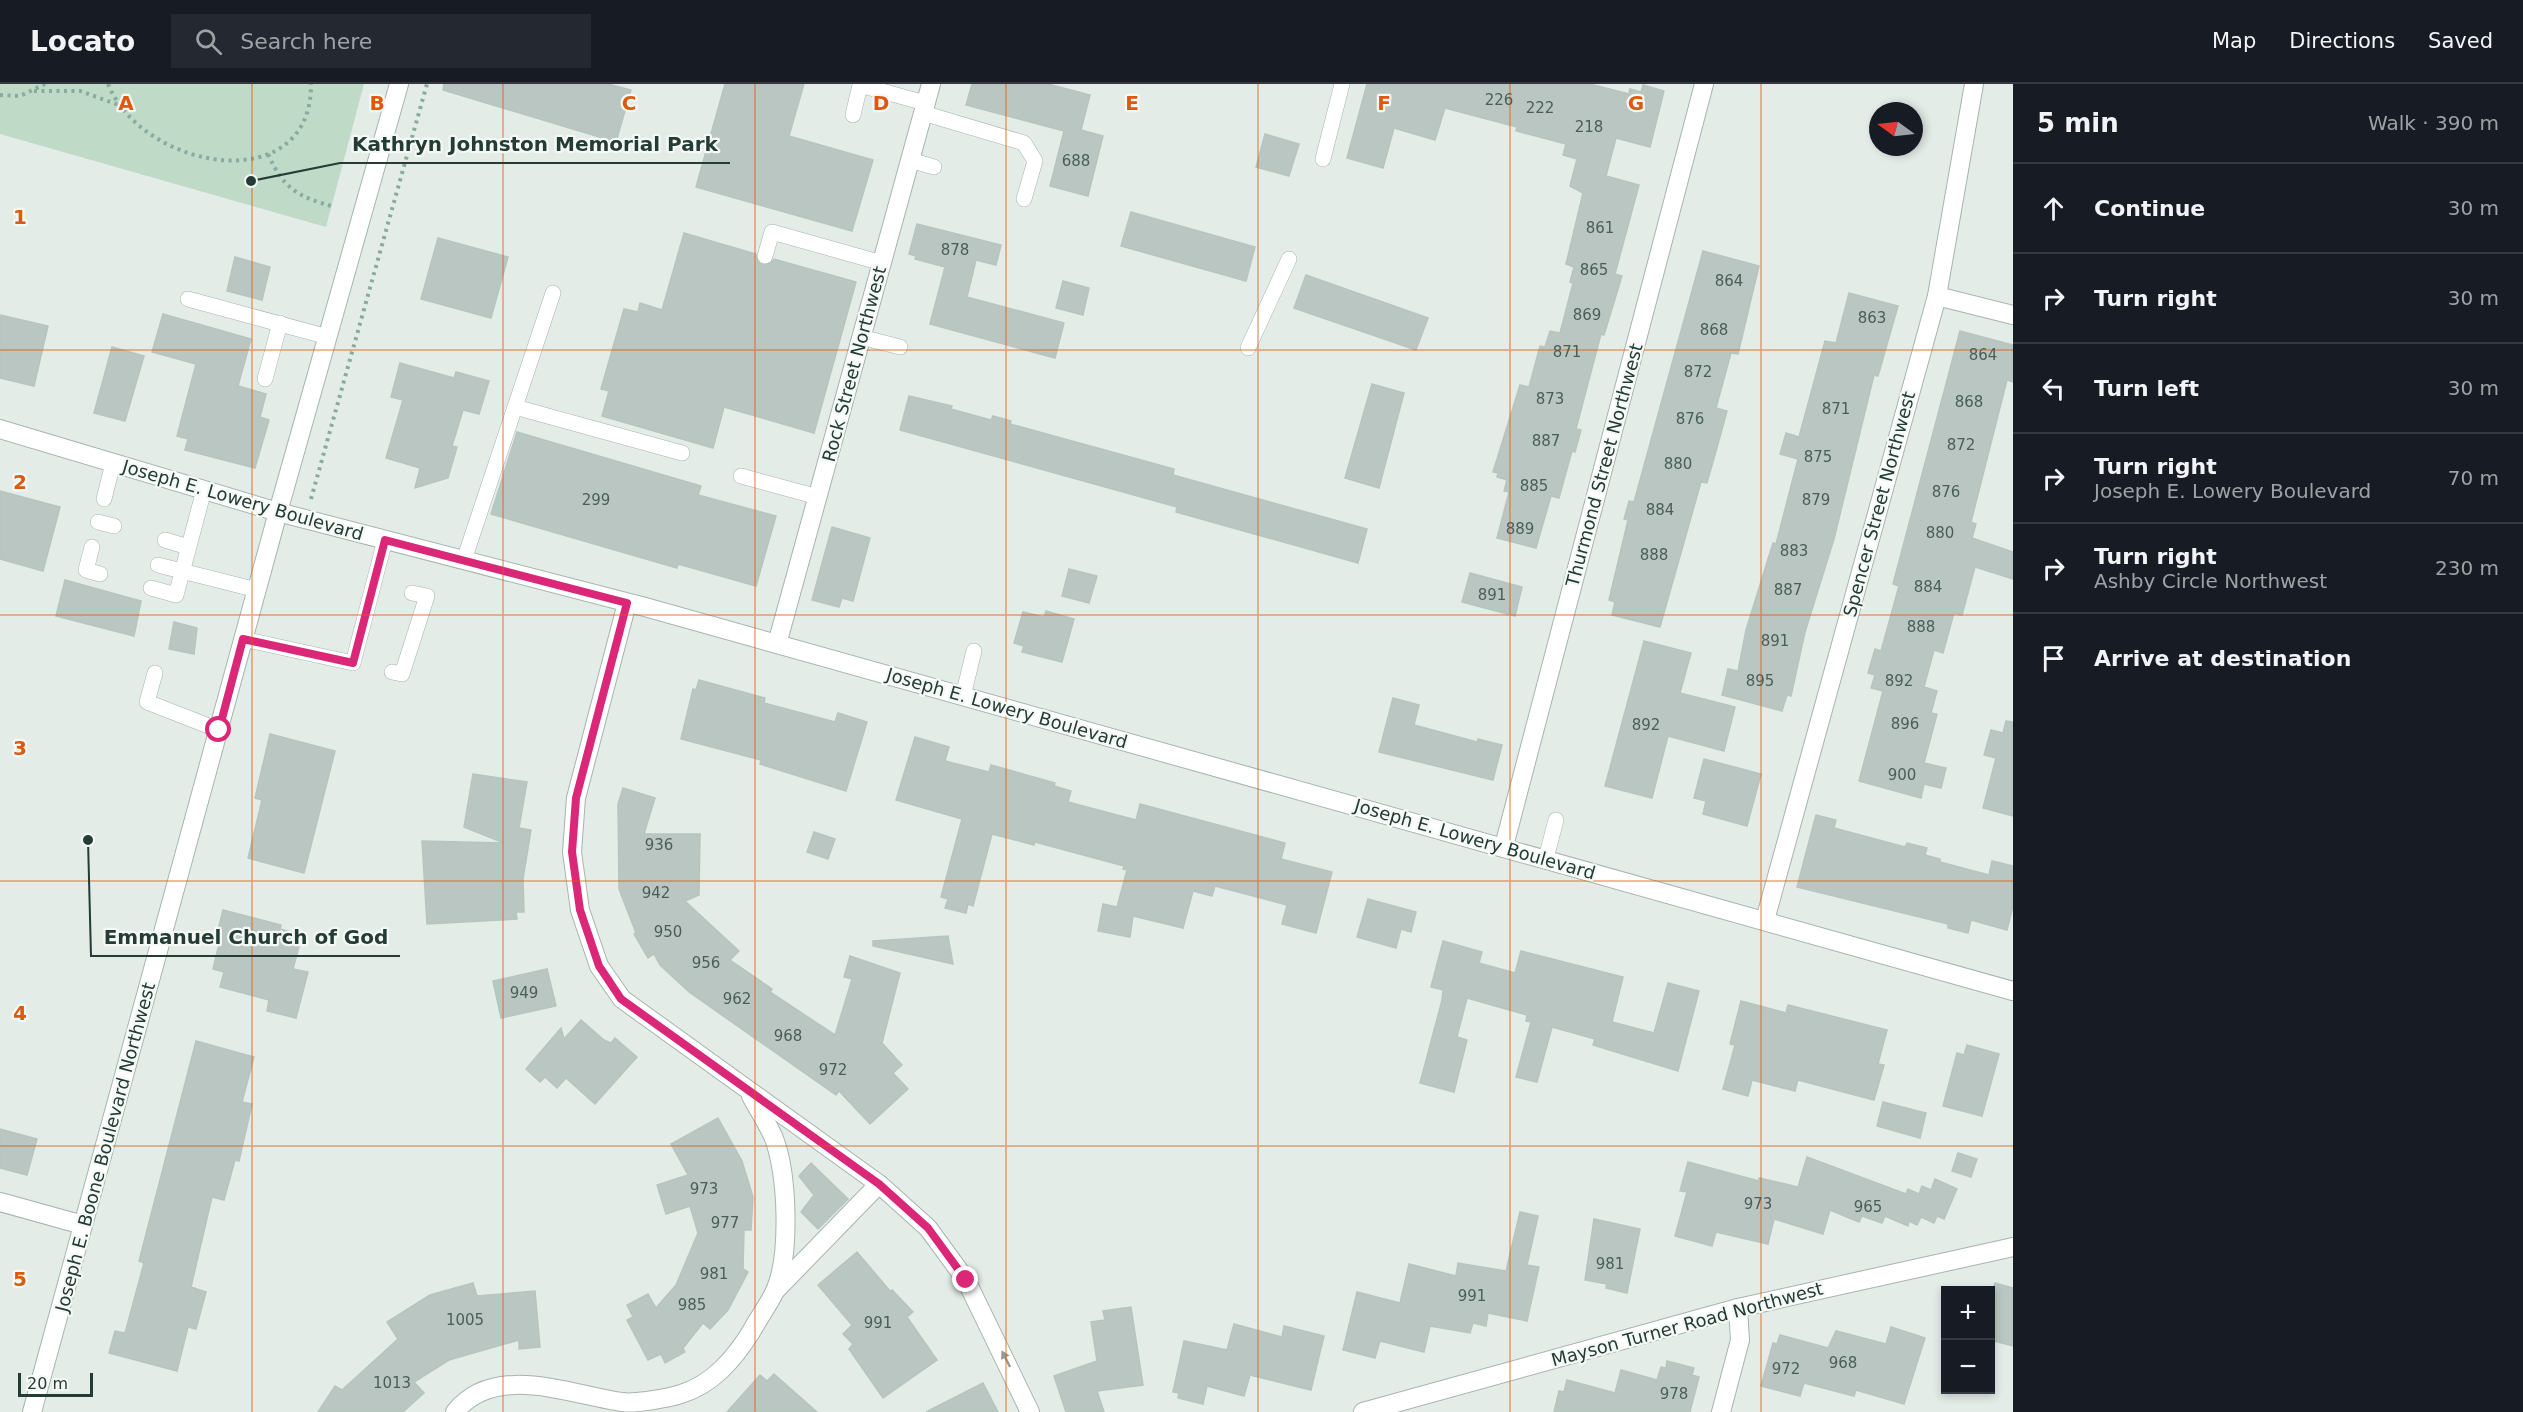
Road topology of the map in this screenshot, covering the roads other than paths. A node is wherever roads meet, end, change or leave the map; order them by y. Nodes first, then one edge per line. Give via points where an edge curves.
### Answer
1 (399, 84) edge
2 (931, 84) edge
3 (1342, 84) edge
4 (1704, 84) edge
5 (1974, 84) edge
6 (924, 108) junction
7 (853, 115) dead end
8 (1323, 159) dead end
9 (909, 160) junction
10 (934, 167) dead end
11 (1024, 199) dead end
12 (765, 256) dead end
13 (1289, 259) dead end
14 (882, 263) junction
15 (553, 293) dead end
16 (1937, 296) junction
17 (188, 299) dead end
18 (2013, 315) edge
19 (280, 323) junction
20 (328, 337) junction
21 (861, 337) junction
22 (900, 347) dead end
23 (1248, 348) dead end
24 (265, 379) dead end
25 (515, 406) junction
26 (0, 429) edge
27 (682, 453) dead end
28 (113, 463) junction
29 (741, 476) dead end
30 (204, 490) junction
31 (818, 496) junction
32 (104, 500) dead end
33 (278, 512) junction
34 (98, 522) dead end
35 (114, 526) dead end
36 (165, 540) dead end
37 (385, 540) junction
38 (92, 547) dead end
39 (189, 547) junction
40 (464, 561) junction
41 (158, 565) dead end
42 (182, 571) junction
43 (100, 574) dead end
44 (151, 588) dead end
45 (257, 590) junction
46 (412, 592) dead end
47 (627, 603) junction
48 (243, 639) junction
49 (777, 644) junction
50 (974, 651) dead end
51 (392, 672) dead end
52 (155, 673) dead end
53 (963, 696) junction
54 (219, 730) junction
55 (1557, 820) dead end
56 (1503, 846) junction
57 (1545, 858) junction
58 (1765, 920) junction
59 (2013, 991) edge
60 (749, 1092) junction
61 (879, 1184) junction
62 (0, 1202) edge
63 (83, 1225) junction
64 (2013, 1246) edge
65 (775, 1291) junction
66 (1738, 1308) junction
67 (32, 1412) edge
68 (455, 1412) edge
69 (1030, 1412) edge
70 (1363, 1412) edge
71 (1721, 1412) edge

1 - 20 street, Joseph E. Boone Boulevard Northwest
2 - 6 street, Rock Street Northwest
3 - 8 lane
4 - 56 street, Thurmond Street Northwest
5 - 16 street, Spencer Street Northwest
6 - 7 lane via 860,85
6 - 9 street, Rock Street Northwest
6 - 11 lane via 1024,143 1035,161
9 - 10 lane
9 - 14 street, Rock Street Northwest
12 - 14 lane via 772,232
13 - 23 lane
14 - 21 street, Rock Street Northwest
15 - 25 lane
16 - 18 street
16 - 58 street, Spencer Street Northwest
17 - 19 lane
19 - 20 lane
19 - 24 lane
20 - 33 street, Joseph E. Boone Boulevard Northwest
21 - 22 lane
21 - 31 street, Rock Street Northwest
25 - 27 lane
25 - 40 lane
26 - 28 street, Joseph E. Lowery Boulevard
28 - 30 street, Joseph E. Lowery Boulevard
28 - 32 lane
29 - 31 lane
30 - 33 street, Joseph E. Lowery Boulevard
30 - 39 lane
31 - 49 street, Rock Street Northwest
33 - 37 street, Joseph E. Lowery Boulevard
33 - 45 street, Joseph E. Boone Boulevard Northwest
34 - 35 lane
36 - 39 lane
37 - 40 street, Joseph E. Lowery Boulevard
37 - 48 lane via 380,584 359,664
38 - 43 lane via 86,570
39 - 42 lane
40 - 47 street, Joseph E. Lowery Boulevard
41 - 42 lane
42 - 44 lane via 176,595
42 - 45 lane
45 - 48 street, Joseph E. Boone Boulevard Northwest
46 - 51 lane via 427,596 412,620 402,674
47 - 49 street, Joseph E. Lowery Boulevard
47 - 60 street via 576,798 572,852 580,910 599,966 621,999
48 - 54 street, Joseph E. Boone Boulevard Northwest
49 - 53 street, Joseph E. Lowery Boulevard
50 - 53 lane
52 - 54 lane via 147,702
53 - 56 street, Joseph E. Lowery Boulevard
54 - 63 street, Joseph E. Boone Boulevard Northwest
55 - 57 lane
56 - 57 street, Joseph E. Lowery Boulevard
57 - 58 street, Joseph E. Lowery Boulevard
58 - 59 street, Joseph E. Lowery Boulevard
60 - 61 street
60 - 65 street via 773,1137 783,1175 785,1245
61 - 65 street
69 -> 61 street via 966,1280 928,1228
62 - 63 street
63 - 67 street, Joseph E. Boone Boulevard Northwest
64 - 66 street, Mayson Turner Road Northwest
65 - 68 street via 736,1357 712,1378 681,1394 625,1402 557,1388 512,1385 485,1390
66 - 70 street, Mayson Turner Road Northwest
66 - 71 street via 1740,1340

